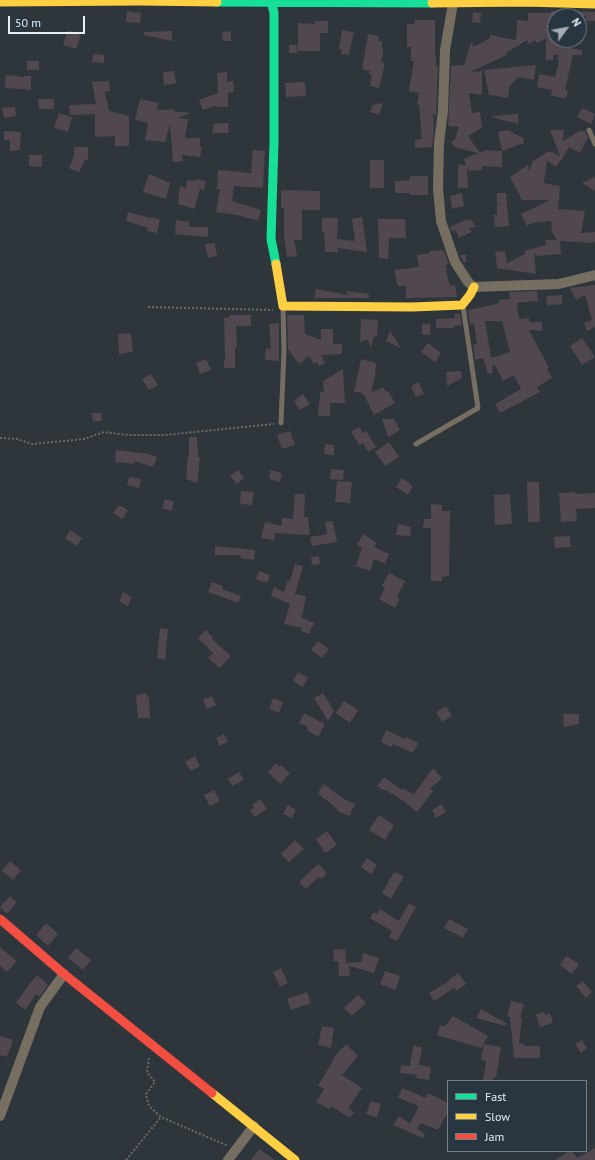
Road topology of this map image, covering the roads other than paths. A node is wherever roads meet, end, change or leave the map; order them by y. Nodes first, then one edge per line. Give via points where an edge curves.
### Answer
1 (0, 2) edge
2 (271, 2) edge
3 (453, 2) edge
4 (595, 4) edge
5 (589, 130) dead end
6 (595, 144) edge
7 (595, 275) edge
8 (474, 287) junction
9 (462, 305) junction
10 (283, 306) junction
11 (281, 423) road end
12 (416, 444) dead end
13 (0, 919) edge
14 (64, 974) junction
15 (0, 1116) edge
16 (254, 1126) junction
17 (231, 1156) edge
18 (295, 1160) edge

1 - 2 street
2 - 3 street
2 - 10 street via 274,13 274,136 271,239
3 - 4 street
3 - 8 street via 445,50 438,188 441,221 455,262
5 - 6 lane
7 - 8 street via 559,284
8 - 9 street
9 - 10 street
9 - 12 lane via 478,408
10 - 11 lane
13 - 14 street
14 - 15 street via 40,1007
14 - 16 street
16 - 17 street
16 - 18 street

